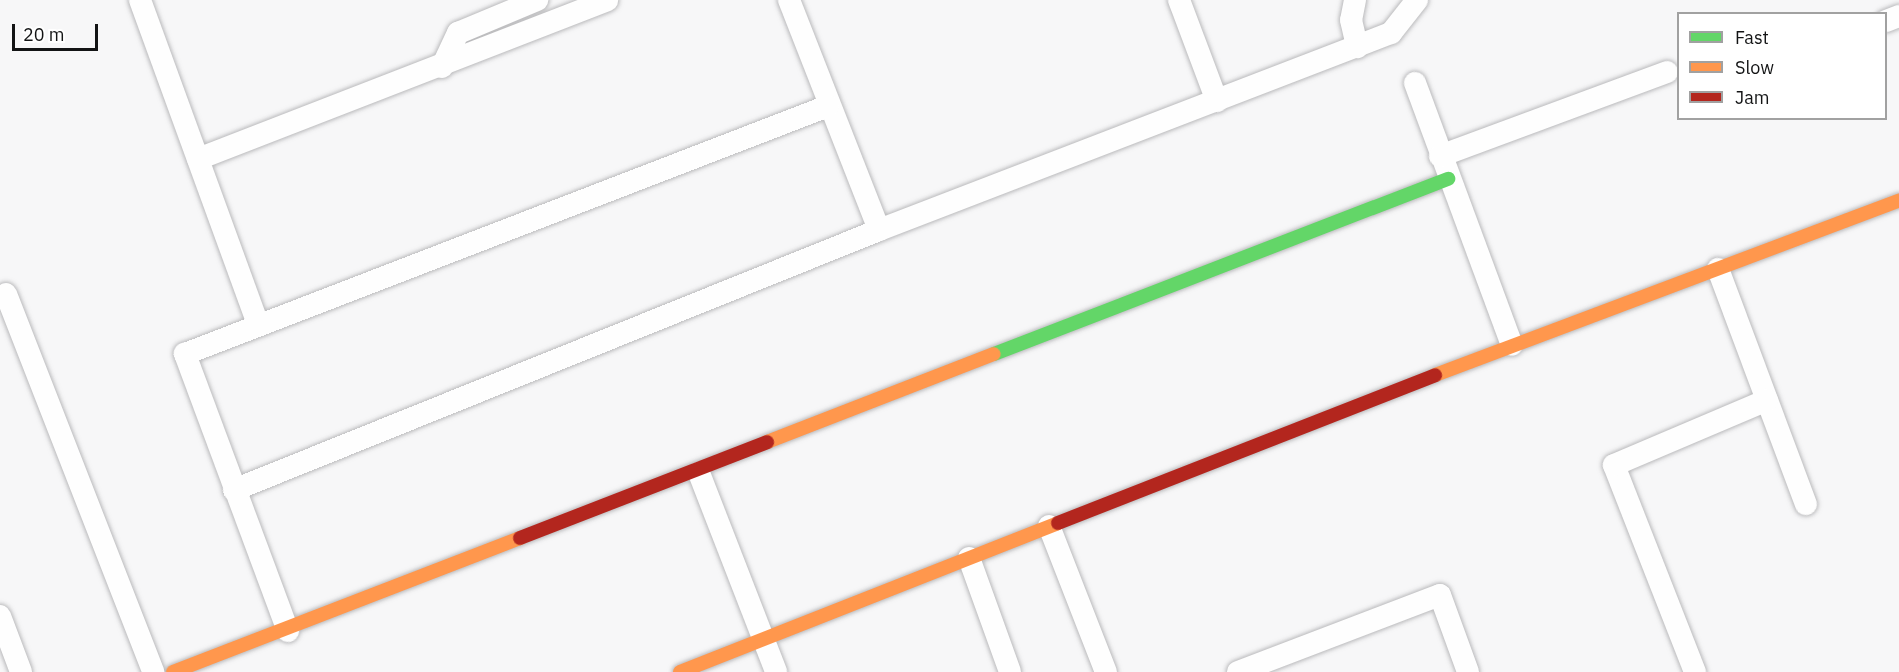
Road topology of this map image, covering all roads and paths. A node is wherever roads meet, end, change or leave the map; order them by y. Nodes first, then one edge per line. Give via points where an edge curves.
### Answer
1 (140, 0) edge
2 (537, 0) edge
3 (607, 0) edge
4 (789, 0) edge
5 (1179, 0) edge
6 (1355, 0) edge
7 (1417, 0) edge
8 (1358, 47) junction
9 (442, 67) junction
10 (1667, 72) dead end
11 (1415, 83) dead end
12 (1217, 101) junction
13 (828, 106) junction
14 (1440, 156) junction
15 (198, 159) junction
16 (1448, 179) junction
17 (1899, 201) edge
18 (879, 230) junction
19 (1718, 269) junction
20 (6, 294) dead end
21 (258, 324) junction
22 (1512, 345) junction
23 (1767, 400) junction
24 (699, 473) junction
25 (234, 490) junction
26 (1806, 504) dead end
27 (1049, 526) junction
28 (969, 558) junction
29 (1, 620) edge
30 (288, 631) junction
31 (763, 639) junction
32 (1287, 663) edge
33 (21, 672) edge
34 (153, 672) edge
35 (173, 672) edge
36 (680, 672) edge
37 (776, 672) edge
38 (1010, 672) edge
39 (1106, 672) edge
40 (1238, 672) edge
41 (1468, 672) edge
42 (1695, 672) edge

1 - 15 street
2 - 9 street via 458,33
3 - 9 street
4 - 13 street
5 - 12 street
6 - 8 street via 1351,20
7 - 8 street via 1391,33
8 - 12 street
9 - 15 street
10 - 14 street
11 - 14 street
12 - 18 street
13 - 18 street
13 - 21 street
14 - 16 street
15 - 21 street
16 - 22 street
16 - 24 street
17 - 19 street
18 - 25 street
19 - 22 street
19 - 23 street
20 - 34 street
21 - 25 street via 185,354
22 - 27 street
23 - 26 street
23 - 42 street via 1614,465
24 - 30 street
24 - 31 street
25 - 30 street
27 - 28 street
27 - 39 street
28 - 31 street
28 - 38 street
29 - 33 street
30 - 35 street
31 - 36 street
31 - 37 street
32 - 40 street
32 - 41 street via 1440,594

